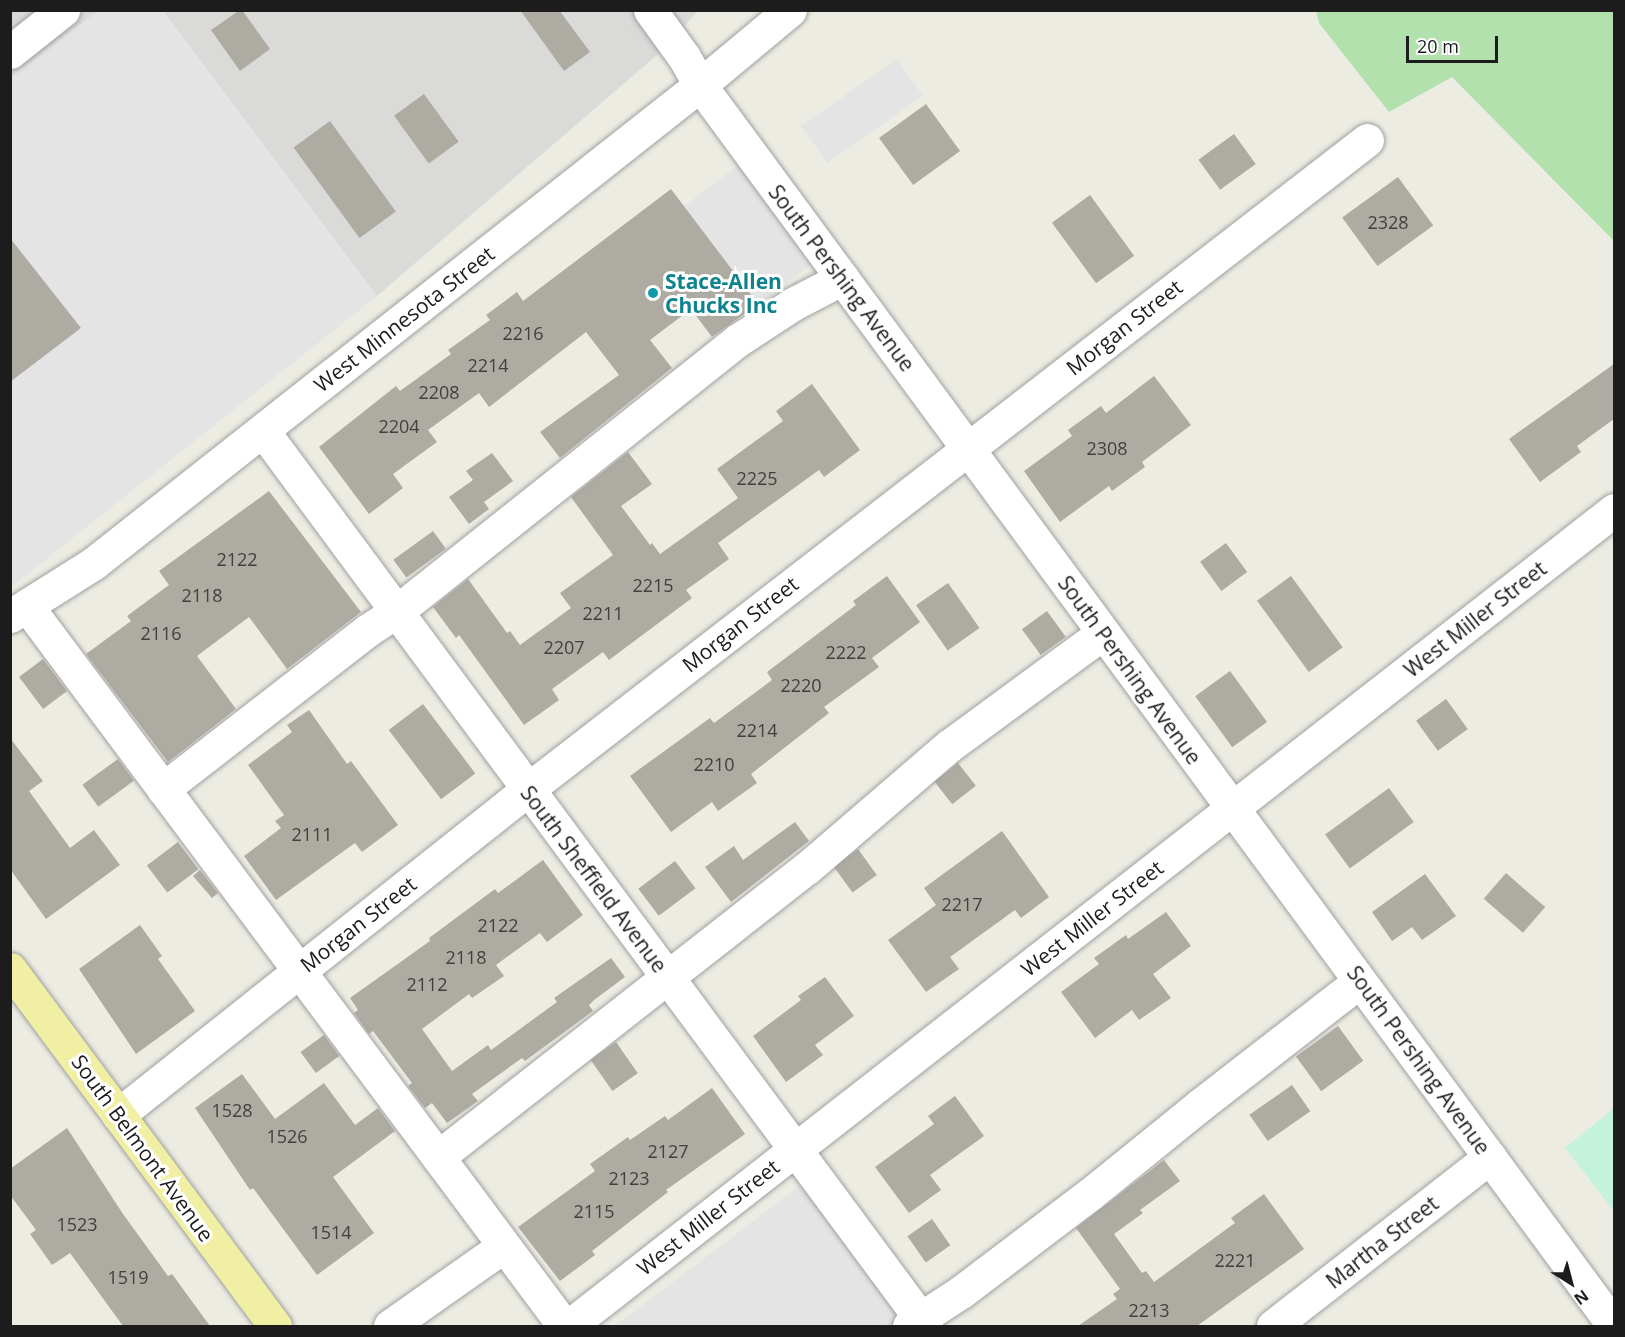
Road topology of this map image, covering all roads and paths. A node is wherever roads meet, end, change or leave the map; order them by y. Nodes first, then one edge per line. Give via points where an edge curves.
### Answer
1 (63, 10) edge
2 (650, 10) edge
3 (790, 10) edge
4 (10, 52) edge
5 (700, 85) junction
6 (1367, 140) dead end
7 (843, 278) junction
8 (263, 431) junction
9 (968, 447) junction
10 (1614, 510) edge
11 (19, 611) edge
12 (396, 612) junction
13 (1103, 633) junction
14 (163, 789) junction
15 (527, 790) junction
16 (1232, 809) junction
17 (10, 969) edge
18 (299, 971) junction
19 (667, 978) junction
20 (1360, 981) junction
21 (118, 1114) junction
22 (795, 1150) junction
23 (438, 1157) junction
24 (1490, 1157) junction
25 (504, 1246) junction
26 (1607, 1323) edge
27 (919, 1324) edge
28 (275, 1326) edge
29 (390, 1326) edge
30 (564, 1326) edge
31 (569, 1326) edge
32 (1273, 1326) edge

1 - 4 street
2 - 5 street, South Pershing Avenue
3 - 5 street, West Minnesota Street
5 - 7 street, South Pershing Avenue
5 - 8 street, West Minnesota Street
6 - 9 street, Morgan Street
7 - 9 street, South Pershing Avenue
7 - 12 street via 793,304 738,340
8 - 11 street, West Minnesota Street via 94,563
8 - 12 street, South Sheffield Avenue
9 - 13 street, South Pershing Avenue
9 - 15 street, Morgan Street
10 - 16 street, West Miller Street
11 - 14 street
12 - 14 street
12 - 15 street, South Sheffield Avenue
13 - 16 street, South Pershing Avenue
13 - 19 street via 950,746 807,868
14 - 18 street
15 - 18 street, Morgan Street
15 - 19 street, South Sheffield Avenue
16 - 20 street, South Pershing Avenue
16 - 22 street, West Miller Street
17 - 21 main road, South Belmont Avenue
18 - 21 street, Morgan Street
18 - 23 street
19 - 22 street, South Sheffield Avenue
19 - 23 street
20 - 24 street, South Pershing Avenue
20 - 27 street
21 - 28 main road, South Belmont Avenue
22 - 27 street, South Sheffield Avenue
22 - 31 street, West Miller Street
23 - 25 street
24 - 26 street, South Pershing Avenue
24 - 32 street, Martha Street
25 - 29 street
25 - 30 street

